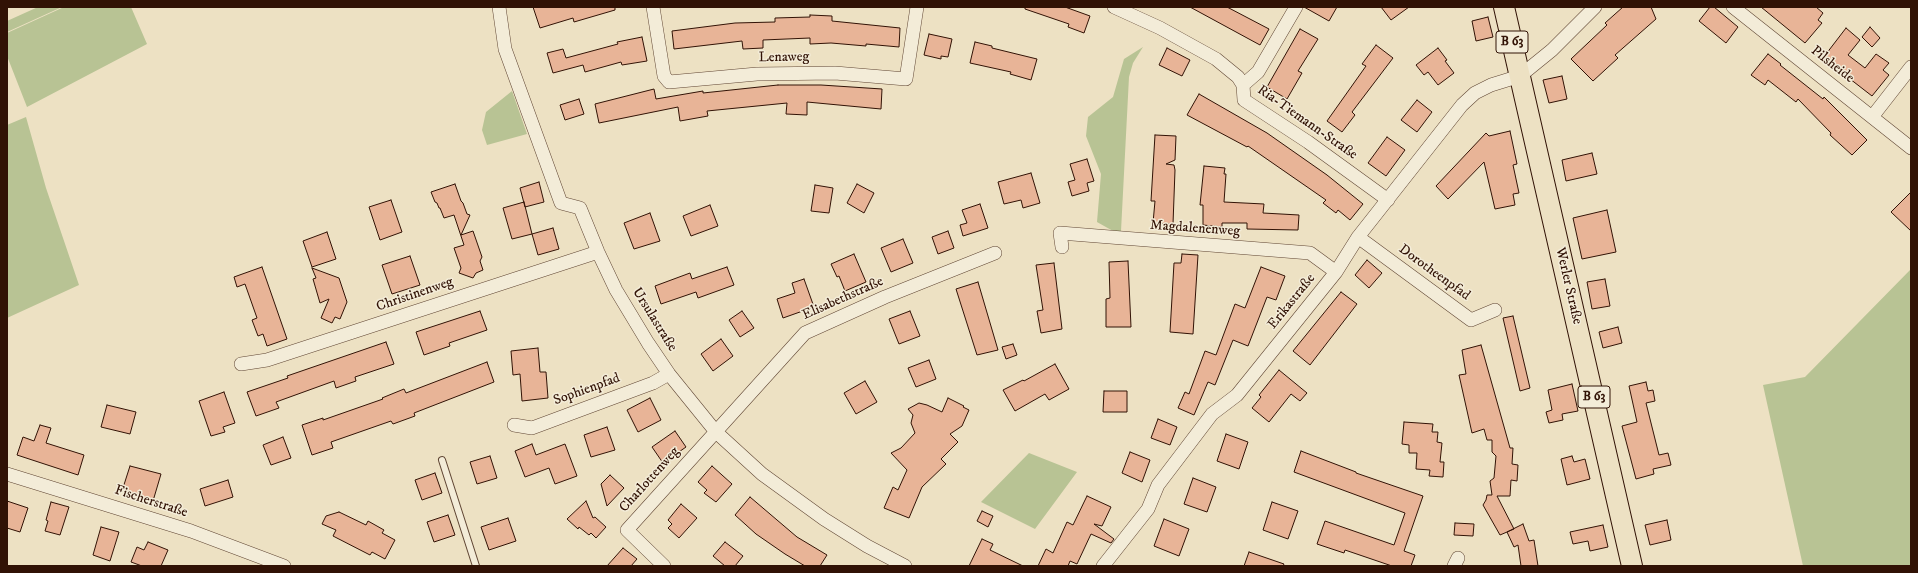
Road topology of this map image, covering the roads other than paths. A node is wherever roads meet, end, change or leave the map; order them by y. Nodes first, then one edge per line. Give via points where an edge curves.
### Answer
1 (499, 7) edge
2 (653, 7) edge
3 (917, 7) edge
4 (1114, 7) edge
5 (1296, 7) edge
6 (1504, 7) edge
7 (1595, 7) edge
8 (1733, 7) edge
9 (1911, 67) edge
10 (1520, 76) junction
11 (1243, 85) junction
12 (1872, 117) junction
13 (1911, 148) edge
14 (1388, 200) junction
15 (1358, 237) junction
16 (1062, 247) dead end
17 (598, 252) junction
18 (995, 253) dead end
19 (1336, 272) junction
20 (1495, 310) dead end
21 (241, 364) dead end
22 (669, 374) junction
23 (514, 425) dead end
24 (716, 432) junction
25 (442, 460) dead end
26 (7, 474) edge
27 (284, 566) edge
28 (476, 566) edge
29 (664, 566) edge
30 (906, 566) edge
31 (1103, 566) edge
32 (1632, 566) edge

1 - 17 street, Ursulastraße via 505,49 561,203 580,208
2 - 3 street, Lenaweg via 664,76 668,82 757,74 834,74 906,79
4 - 11 street, Ria-Tiemann-Straße via 1160,28 1216,59 1238,77
5 - 11 street via 1258,72
6 - 10 main road, Werler Straße / B 63
7 - 10 street via 1552,50
8 - 12 street, Pilsheide
9 - 12 street
10 - 14 street, Erikastraße via 1491,85 1475,93 1462,105
10 - 32 main road, Werler Straße / B 63
11 - 14 street, Ria-Tiemann-Straße via 1244,100 1308,142
12 - 13 street, Pilsheide
14 - 15 street, Erikastraße
15 - 19 street, Erikastraße
15 - 20 street, Dorotheenpfad via 1472,320
16 - 19 street, Magdalenenweg via 1060,234 1310,253
17 - 21 street, Christinenweg via 267,360
17 - 22 street, Ursulastraße via 622,300
18 - 24 street, Elisabethstraße via 885,297 805,333
19 - 31 street, Erikastraße via 1237,395 1212,414 1158,485 1148,509
22 - 23 street, Sophienpfad via 653,383 532,428
22 - 24 street, Ursulastraße
24 - 29 street, Charlottenweg via 627,530
24 - 30 street, Ursulastraße via 762,474 805,507 867,546
25 - 28 lane
26 - 27 street, Fischerstraße via 191,531

